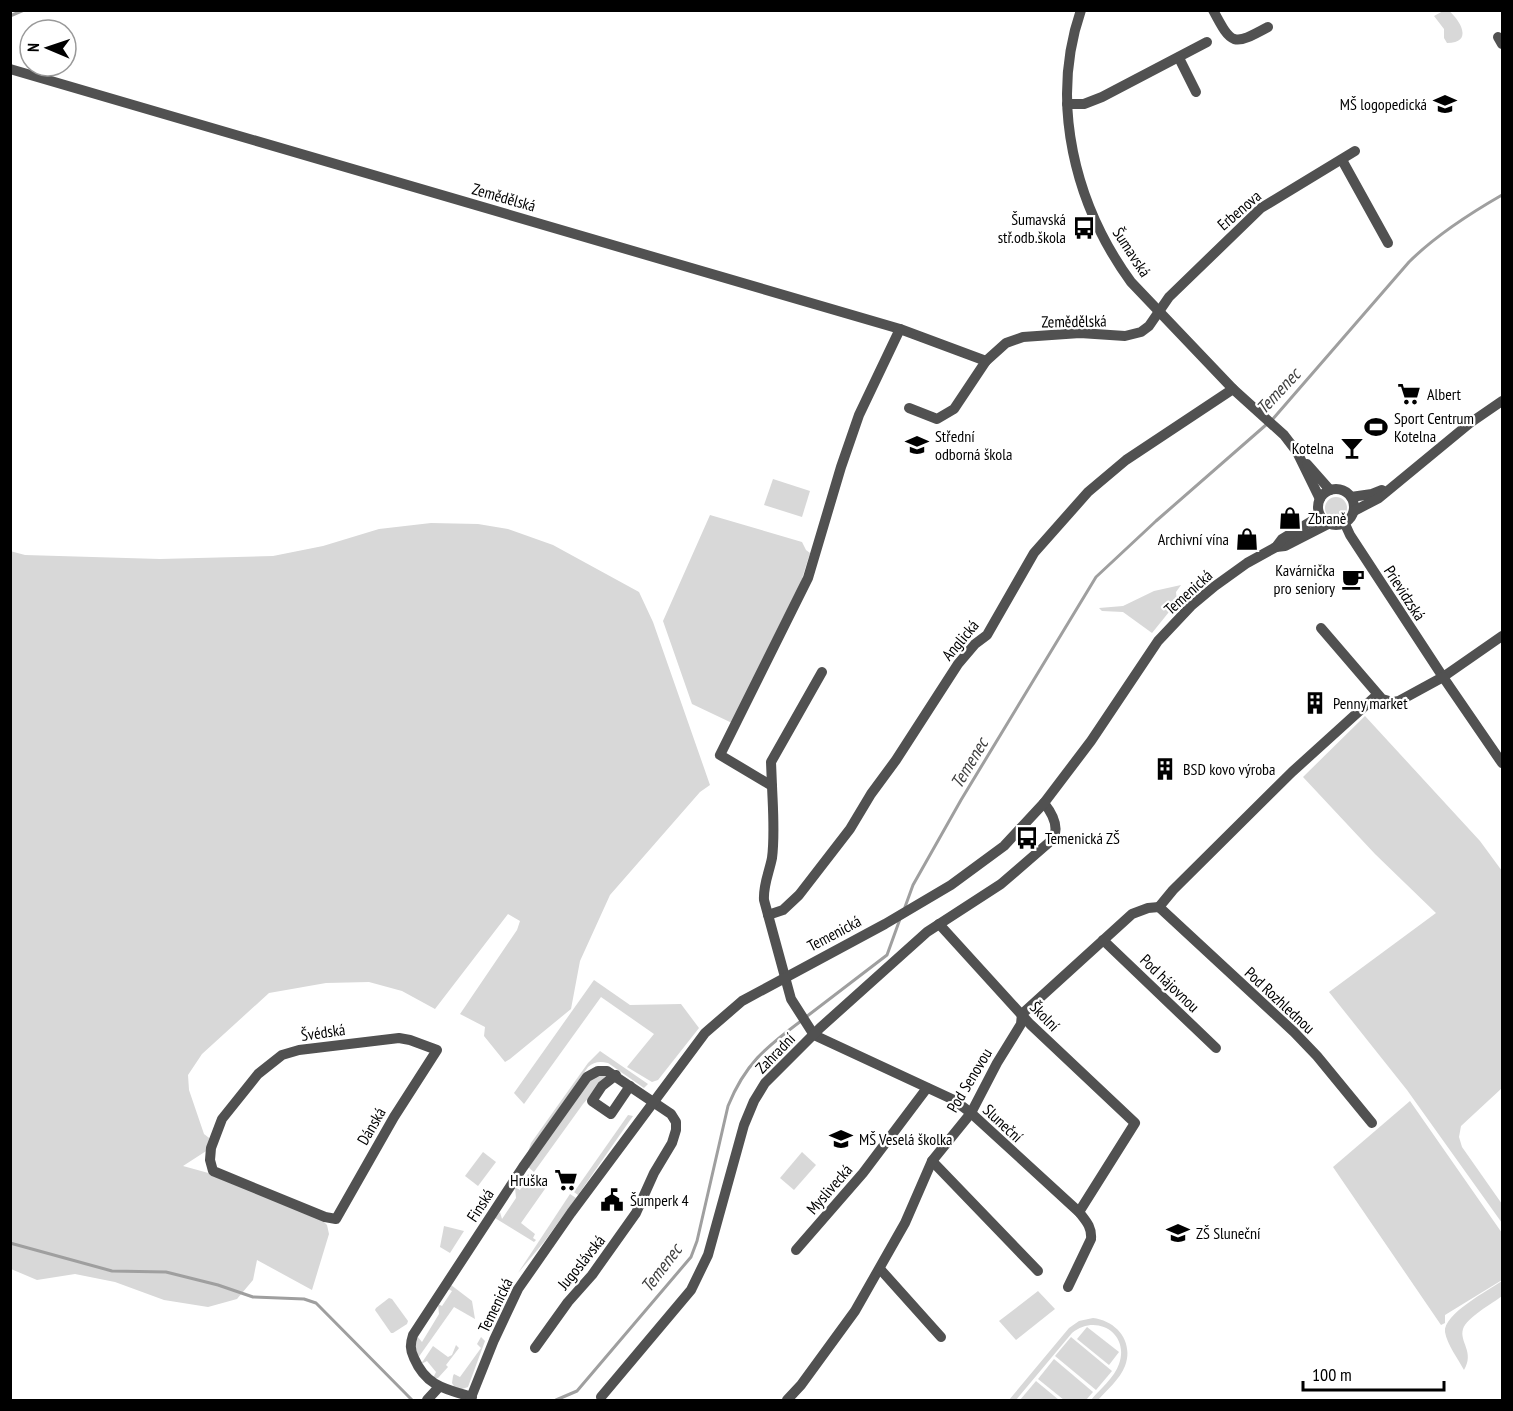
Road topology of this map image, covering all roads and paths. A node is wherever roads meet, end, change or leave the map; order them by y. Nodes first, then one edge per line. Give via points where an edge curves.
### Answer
1 (1081, 10) edge
2 (1213, 10) edge
3 (1268, 27) dead end
4 (1207, 42) dead end
5 (1179, 58) junction
6 (10, 69) edge
7 (1196, 92) dead end
8 (1067, 104) junction
9 (1355, 151) dead end
10 (1342, 160) junction
11 (1388, 243) dead end
12 (1158, 311) junction
13 (900, 329) junction
14 (987, 361) junction
15 (1233, 389) junction
16 (1501, 404) edge
17 (909, 408) dead end
18 (1297, 452) junction
19 (1389, 489) junction
20 (1330, 490) junction
21 (1352, 497) junction
22 (1320, 499) junction
23 (1354, 511) junction
24 (1324, 520) junction
25 (1345, 524) junction
26 (1321, 628) dead end
27 (1503, 636) edge
28 (822, 672) dead end
29 (1443, 677) junction
30 (1377, 695) junction
31 (1503, 764) edge
32 (772, 786) junction
33 (1044, 803) junction
34 (1159, 907) junction
35 (768, 915) junction
36 (939, 924) junction
37 (1103, 940) junction
38 (784, 977) junction
39 (1022, 1014) junction
40 (817, 1032) junction
41 (1216, 1048) dead end
42 (436, 1050) joint
43 (616, 1075) junction
44 (630, 1086) junction
45 (927, 1088) junction
46 (654, 1102) junction
47 (971, 1113) junction
48 (1372, 1123) dead end
49 (932, 1161) junction
50 (1079, 1212) junction
51 (336, 1219) joint
52 (796, 1250) dead end
53 (880, 1269) junction
54 (1038, 1271) dead end
55 (1068, 1287) dead end
56 (941, 1337) dead end
57 (535, 1348) dead end
58 (439, 1387) junction
59 (601, 1397) dead end
60 (471, 1399) edge
61 (427, 1401) edge
62 (787, 1401) edge

1 - 8 street, Šumavská via 1069,61
2 - 3 street via 1226,34 1237,40
4 - 5 street
5 - 7 street
5 - 8 street via 1102,97 1084,104
6 - 13 street, Zemědělská
8 - 12 street, Šumavská via 1074,161 1089,206 1119,266
9 - 10 street, Erbenova
10 - 11 street
10 - 12 street, Erbenova via 1261,208
12 - 14 street, Zemědělská via 1141,332 1125,336 1080,333 1023,337 1006,343
12 - 15 street, Šumavská
13 - 14 street, Zemědělská
13 - 32 street via 859,415 808,578 720,755
14 - 17 street, Zemědělská via 954,409 937,419
15 - 18 street, Šumavská via 1270,421
15 - 35 street, Anglická via 1126,460 1088,492 1034,552 987,635 958,664 850,829 800,895 783,910
16 - 19 street via 1470,423
18 - 20 street, Šumavská
18 - 22 street, Šumavská
19 - 21 street
19 - 23 street
20 - 21 street via 1342,490
20 - 22 street
21 - 23 street
22 - 24 street via 1318,510
23 - 25 street
24 - 25 street, Temenická via 1336,526
24 - 33 street, Temenická via 1285,546 1247,563 1203,594 1158,641
25 - 29 street, Prievidzská
26 - 30 street
27 - 29 street
28 - 32 street via 771,762
29 - 30 street via 1399,700 1387,701
29 - 31 street, Prievidzská
30 - 34 street via 1292,772
32 - 35 street via 772,852 763,890
33 - 36 street, Zahradní via 1055,825 1053,839 1001,884
33 - 38 street, Temenická via 1004,846 951,885
34 - 37 street, Pod Senovou via 1136,912
34 - 48 street, Pod Rozhlednou via 1294,1032
35 - 38 street
36 - 39 street, Školní
36 - 40 street, Zahradní
37 - 39 street, Pod Senovou
37 - 41 street, Pod hájovnou
38 - 40 street via 799,1013
38 - 46 street, Temenická via 742,1001 705,1033
39 - 47 street, Pod Senovou via 1021,1024
39 - 50 street, Školní via 1135,1123
40 - 45 street, Sluneční
40 - 59 street, Zahradní via 765,1083 754,1101 708,1255 691,1290
42 - 51 street, Dánská
42 - 51 street, Švédská via 399,1038 282,1055 258,1074 222,1119 210,1148 213,1171
43 - 44 street
43 - 44 street via 592,1101 611,1114
43 - 58 street, Finská via 598,1071 587,1077 420,1325 411,1341 411,1351 426,1379
44 - 46 street
45 - 47 street, Sluneční
45 - 52 street, Myslivecká via 863,1173
46 - 57 street, Jugoslávská via 676,1122 672,1143 624,1232
46 - 60 street, Temenická via 518,1289
47 - 49 street, Pod Senovou
47 - 50 street, Sluneční
49 - 53 street, Pod Senovou
49 - 54 street
50 - 55 street, Sluneční via 1089,1224 1090,1239
53 - 56 street
53 - 62 street, Pod Senovou via 855,1311
58 - 60 street, Finská
58 - 61 street

